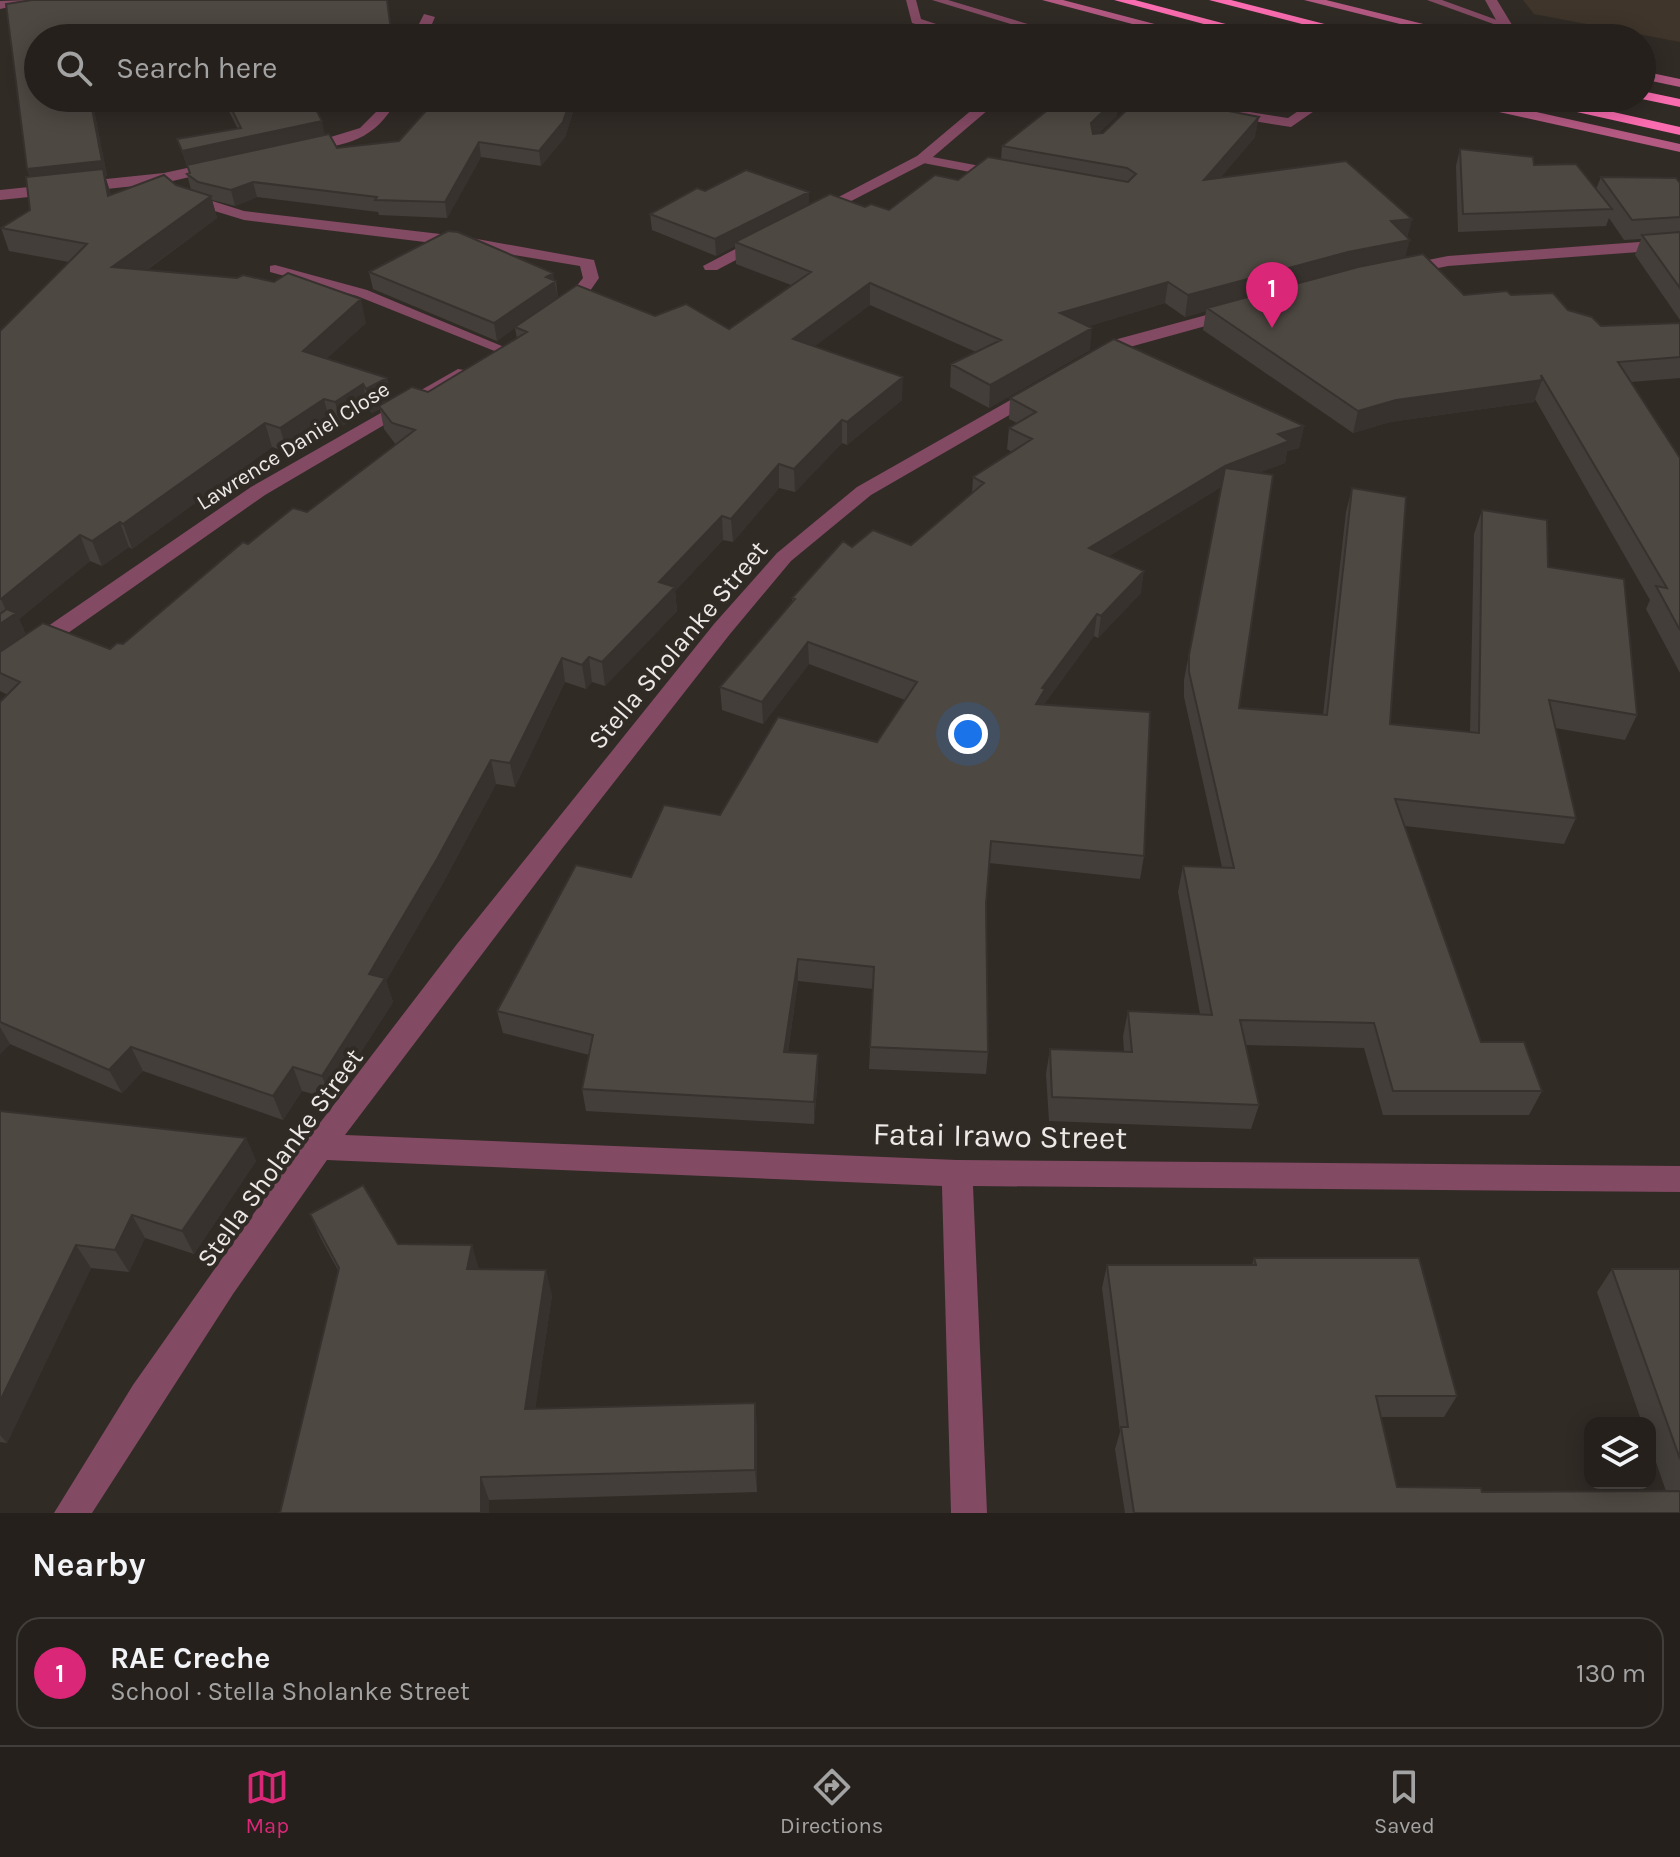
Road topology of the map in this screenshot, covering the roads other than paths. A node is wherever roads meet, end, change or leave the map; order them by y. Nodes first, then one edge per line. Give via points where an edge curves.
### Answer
1 (25, 0) edge
2 (911, 0) edge
3 (937, 0) edge
4 (1048, 0) edge
5 (1120, 0) edge
6 (1215, 0) edge
7 (1310, 0) edge
8 (1432, 0) edge
9 (1491, 0) edge
10 (0, 5) edge
11 (429, 17) dead end
12 (426, 24) edge
13 (926, 24) edge
14 (1020, 24) edge
15 (1145, 24) edge
16 (1216, 24) edge
17 (1314, 24) edge
18 (1413, 24) edge
19 (1503, 24) joint
20 (1656, 78) edge
21 (1680, 83) edge
22 (1656, 98) edge
23 (1680, 103) edge
24 (382, 112) edge
25 (978, 112) edge
26 (1130, 112) edge
27 (1221, 112) edge
28 (1306, 112) edge
29 (1516, 112) edge
30 (1595, 112) edge
31 (1127, 116) edge
32 (1680, 131) edge
33 (1680, 149) edge
34 (282, 152) edge
35 (922, 159) junction
36 (238, 162) edge
37 (1015, 177) edge
38 (164, 178) junction
39 (0, 195) edge
40 (1680, 244) edge
41 (711, 266) dead end
42 (275, 269) dead end
43 (1378, 275) edge
44 (1258, 306) edge
45 (540, 323) edge
46 (508, 345) joint
47 (1080, 367) edge
48 (1053, 382) edge
49 (0, 670) edge
50 (319, 1147) junction
51 (957, 1173) junction
52 (1680, 1179) edge
53 (72, 1513) edge
54 (969, 1513) edge

1 - 10 street
2 - 13 lane via 916,21
3 - 14 lane
4 - 15 main road
5 - 16 highway
6 - 17 highway
7 - 18 main road
8 - 19 lane
9 - 19 street
11 - 12 street
20 - 21 main road
22 - 23 highway
24 - 34 street via 372,129 357,136
25 - 35 street
26 - 31 lane
27 - 28 street via 1291,123
29 - 33 main road
30 - 32 highway
35 - 37 lane
35 - 41 street
36 - 38 street
38 - 39 street
38 - 45 street via 170,190 222,211 458,240 588,263 591,278 577,297
40 - 43 street via 1448,261
42 - 46 lane via 327,279
44 - 47 street via 1120,344
46 - 49 street, Lawrence Daniel Close via 258,491
48 - 50 street, Stella Sholanke Street via 864,491 784,557 556,839
50 - 51 street, Fatai Irawo Street
50 - 53 street, Stella Sholanke Street via 135,1410
51 - 52 street, Fatai Irawo Street
51 - 54 street

